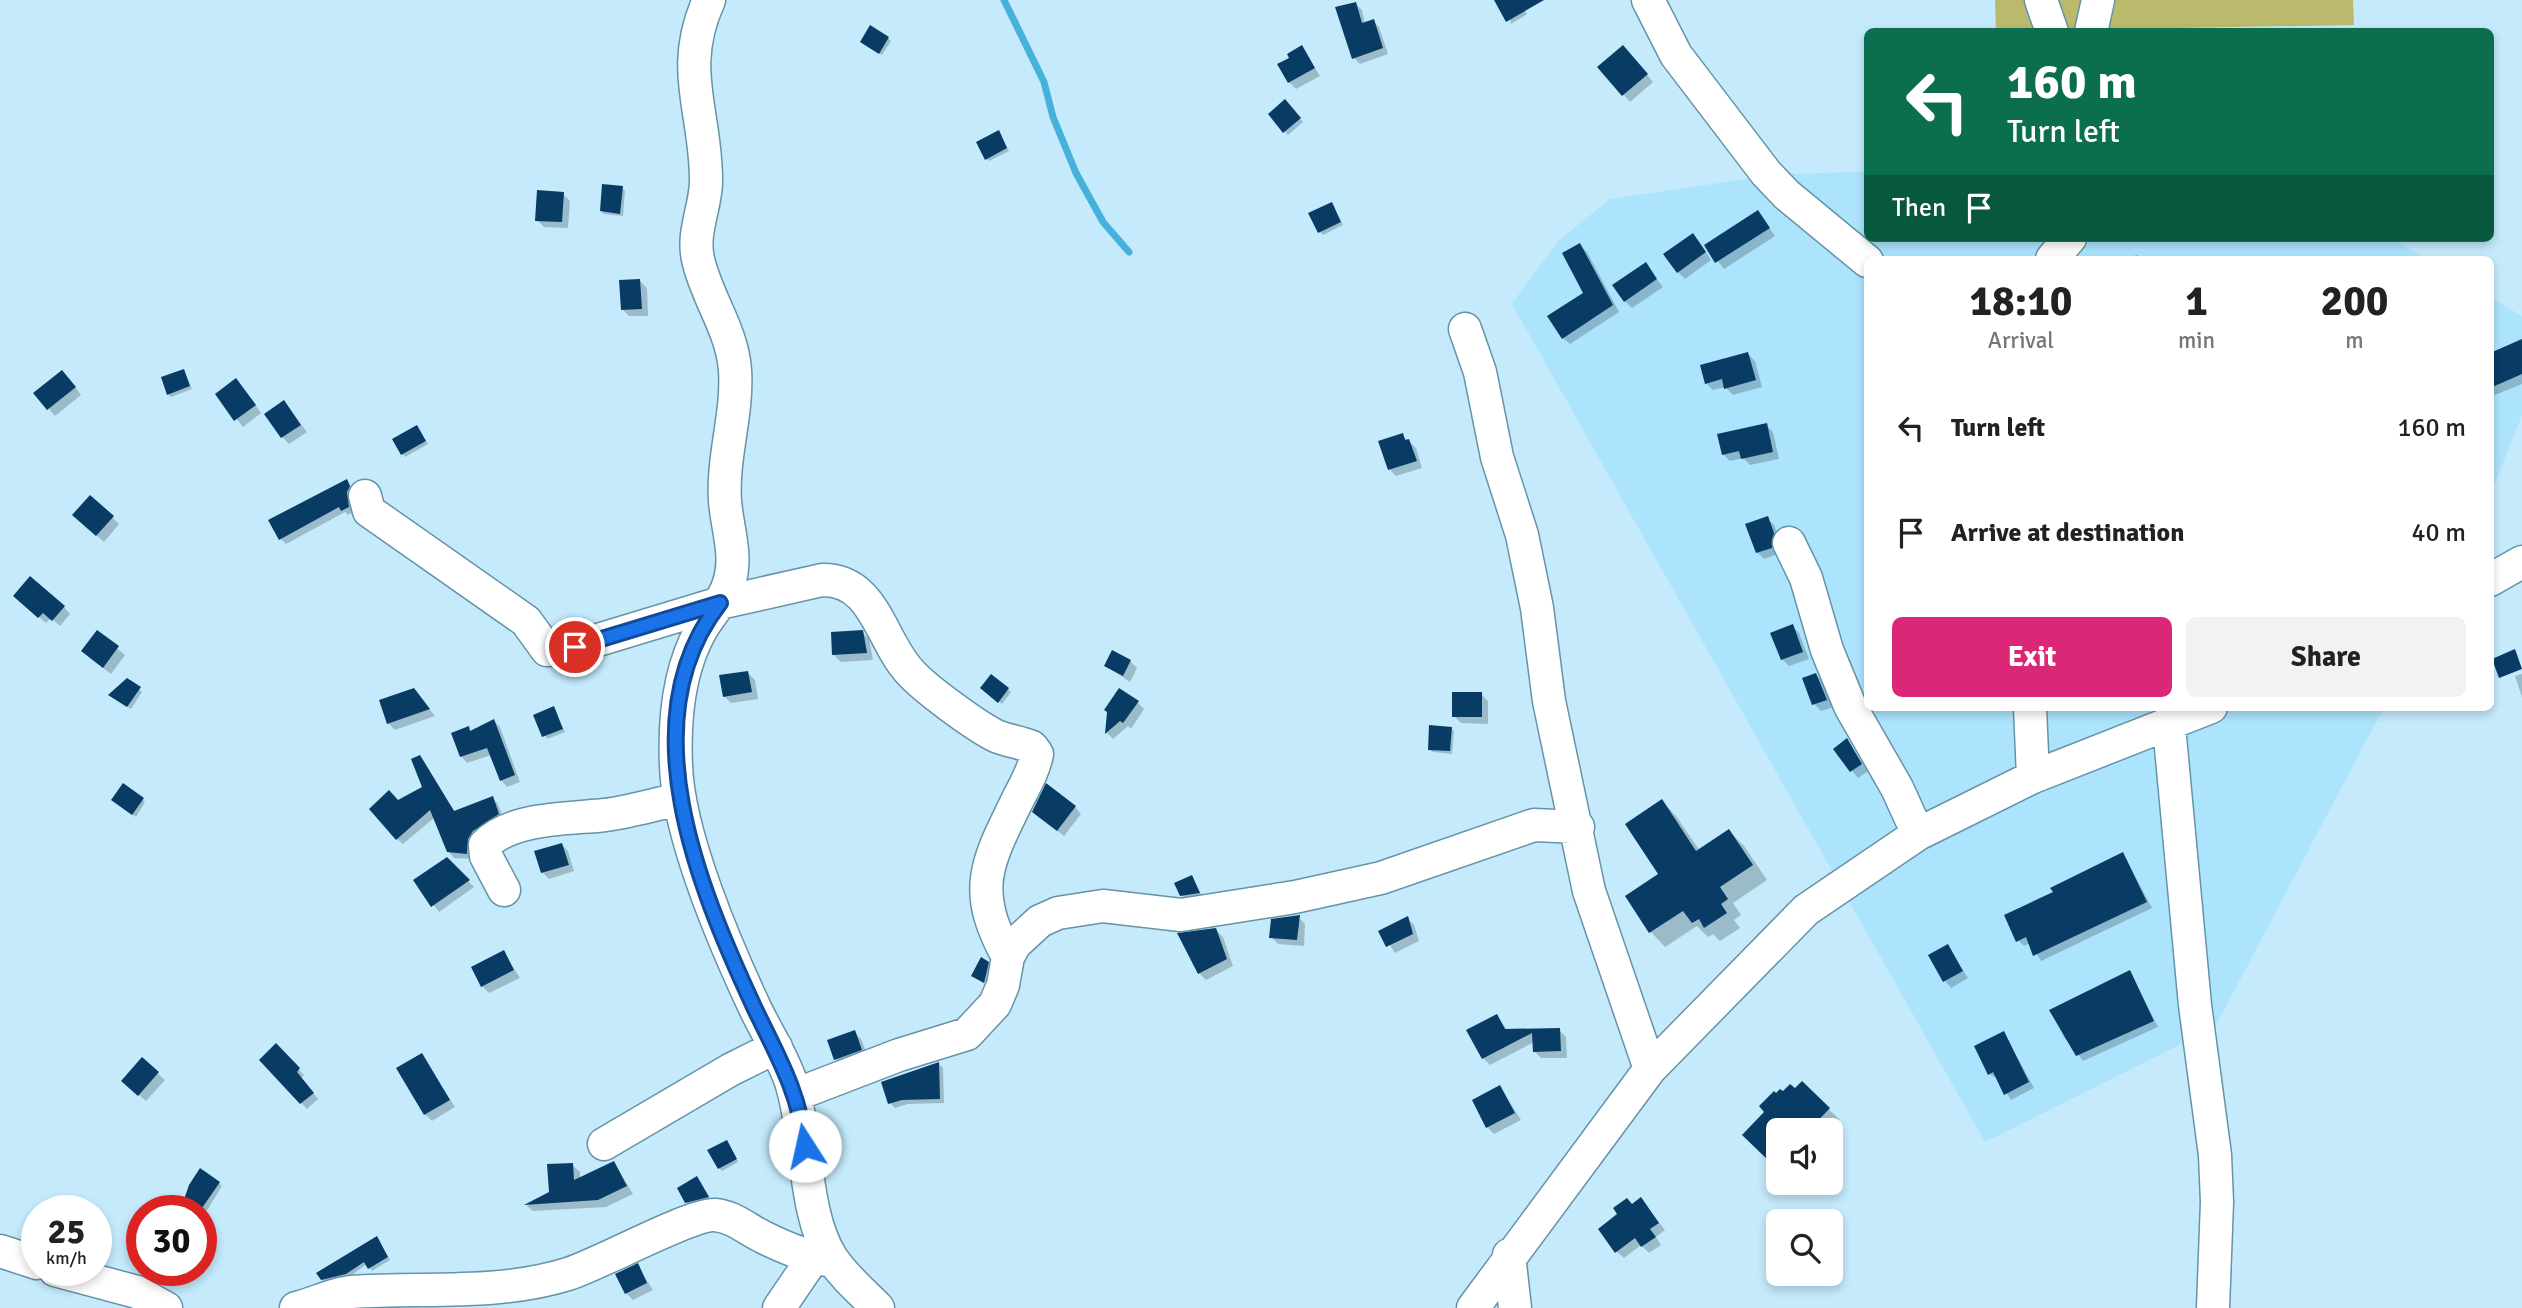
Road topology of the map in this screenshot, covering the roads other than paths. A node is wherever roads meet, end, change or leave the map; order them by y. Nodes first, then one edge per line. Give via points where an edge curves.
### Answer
1 (709, 0) edge
2 (1647, 0) edge
3 (2041, 0) edge
4 (2098, 0) edge
5 (2051, 28) edge
6 (2092, 28) edge
7 (2067, 242) edge
8 (2055, 256) edge
9 (1864, 259) edge
10 (1465, 329) dead end
11 (365, 496) dead end
12 (1789, 543) dead end
13 (2522, 562) edge
14 (2494, 578) edge
15 (720, 603) junction
16 (2030, 711) edge
17 (2202, 711) edge
18 (2169, 726) junction
19 (2033, 777) junction
20 (680, 799) junction
21 (1578, 827) junction
22 (1918, 834) junction
23 (504, 890) dead end
24 (1008, 957) junction
25 (776, 1047) junction
26 (1650, 1069) junction
27 (795, 1095) junction
28 (604, 1144) dead end
29 (0, 1251) edge
30 (1510, 1255) junction
31 (21, 1258) edge
32 (823, 1259) junction
33 (112, 1285) edge
34 (166, 1308) edge
35 (296, 1308) edge
36 (779, 1308) edge
37 (878, 1308) edge
38 (1473, 1308) edge
39 (1515, 1308) edge
40 (2213, 1308) edge

1 - 15 street via 692,58 706,159 696,252 731,344 735,367 724,488 733,568
2 - 9 street via 1676,55 1766,173
3 - 5 street
4 - 6 street
7 - 8 street
10 - 21 street via 1522,536 1538,608 1549,701
11 - 15 street via 369,511 526,621 547,650 575,647
12 - 22 street via 1806,578 1827,650 1850,706
13 - 14 street
15 - 20 street via 699,634 682,675 676,766
15 - 24 street via 822,580 852,587 874,611 904,664 922,683 993,734 1032,747 1037,754 1035,763 998,839 985,878 985,904
16 - 19 street
17 - 18 street
18 - 19 street
18 - 40 street via 2195,1005 2215,1155
19 - 22 street
20 - 23 street via 605,815 540,821 492,837 485,845 486,856
20 - 25 street via 708,894
21 - 24 street via 1534,825 1381,878 1295,897 1181,915 1103,906 1058,913 1029,930
21 - 26 street via 1589,891
22 - 26 street via 1806,910
24 - 27 street via 995,1004 967,1034
25 - 27 street
25 - 28 street
26 - 30 street
27 - 32 street via 811,1195 825,1247
29 - 31 street
30 - 38 street
30 - 39 street
32 - 35 street via 762,1237 737,1220 713,1215 606,1260 534,1283 453,1291 349,1292
32 - 36 street
32 - 37 street
33 - 34 street via 137,1292

